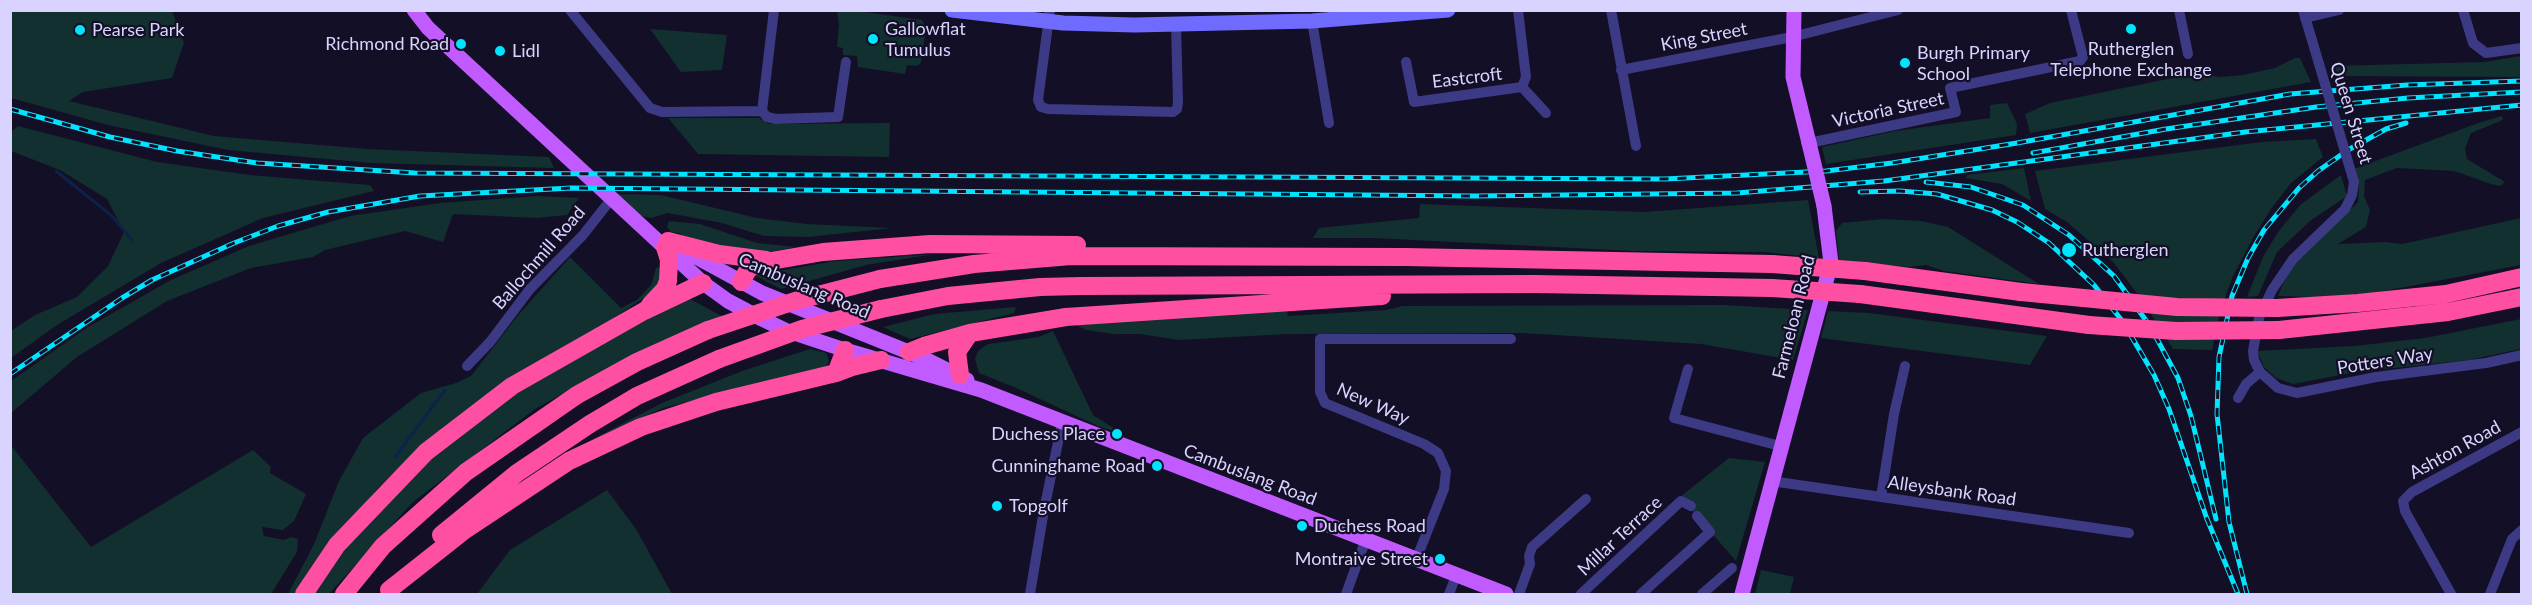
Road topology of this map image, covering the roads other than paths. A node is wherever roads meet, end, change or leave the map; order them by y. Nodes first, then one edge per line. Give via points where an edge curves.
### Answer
1 (402, 10) edge
2 (414, 10) edge
3 (570, 10) edge
4 (774, 10) edge
5 (952, 10) edge
6 (1448, 10) edge
7 (1518, 10) edge
8 (1611, 10) edge
9 (1794, 10) edge
10 (1898, 10) edge
11 (2070, 10) edge
12 (2179, 10) edge
13 (2338, 10) edge
14 (2463, 10) edge
15 (2304, 14) edge
16 (1049, 16) edge
17 (1311, 16) edge
18 (1176, 25) junction
19 (428, 28) junction
20 (1792, 37) junction
21 (2522, 48) edge
22 (2188, 54) dead end
23 (846, 62) dead end
24 (1406, 62) dead end
25 (1621, 70) junction
26 (1522, 87) junction
27 (762, 111) junction
28 (1546, 113) dead end
29 (1329, 123) dead end
30 (1809, 143) junction
31 (1635, 146) dead end
32 (612, 198) junction
33 (667, 244) junction
34 (1594, 260) junction
35 (771, 261) junction
36 (2522, 277) edge
37 (737, 281) junction
38 (703, 283) junction
39 (1534, 284) junction
40 (2522, 297) edge
41 (644, 311) junction
42 (759, 317) junction
43 (830, 320) junction
44 (970, 333) junction
45 (1511, 339) dead end
46 (845, 350) junction
47 (909, 352) junction
48 (2522, 355) edge
49 (881, 360) junction
50 (467, 366) dead end
51 (1905, 366) dead end
52 (1688, 369) dead end
53 (2260, 372) junction
54 (836, 373) junction
55 (960, 375) junction
56 (981, 390) junction
57 (2238, 398) dead end
58 (1062, 423) junction
59 (2522, 432) edge
60 (1780, 446) junction
61 (1770, 482) junction
62 (1881, 497) junction
63 (1586, 499) dead end
64 (2522, 530) edge
65 (2129, 532) dead end
66 (1366, 539) junction
67 (1416, 560) junction
68 (1732, 568) dead end
69 (1456, 576) junction
70 (387, 592) edge
71 (304, 594) edge
72 (344, 594) edge
73 (1030, 594) edge
74 (1346, 594) edge
75 (1449, 594) edge
76 (1506, 594) edge
77 (1519, 594) edge
78 (1581, 594) edge
79 (1641, 594) edge
80 (1702, 594) edge
81 (1742, 594) edge
82 (2451, 594) edge
83 (2490, 594) edge

1 - 19 main road
2 - 19 main road
3 - 27 street via 650,108 662,112
4 - 27 street
5 - 16 main road
6 - 17 main road
7 - 26 street, Eastcroft via 1526,77
8 - 25 street
9 - 20 main road, Farmeloan Road
10 - 20 street, King Street
11 - 30 street, Victoria Street via 2083,57 2080,61 1950,88 1956,112
12 - 22 street
13 - 15 street
14 - 21 street via 2473,43 2486,53
15 - 53 street, Queen Street, bridge via 2354,182 2344,209 2293,259 2272,290 2259,318 2253,351
16 - 18 main road via 1102,25
16 - 18 street via 1038,97 1041,107 1048,109 1177,110
17 - 18 main road
17 - 29 street
19 - 32 main road, Cambuslang Road
20 - 25 street, King Street
20 - 30 main road, Farmeloan Road via 1793,77
23 - 27 street via 838,117 776,119
24 - 26 street, Eastcroft via 1414,102
25 - 31 street
26 - 28 street
30 - 60 main road, Farmeloan Road, bridge via 1824,206 1831,264
32 - 33 main road, Cambuslang Road
32 - 50 street, Ballochmill Road
33 - 35 highway
33 - 37 main road, Cambuslang Road
33 - 38 main road, Cambuslang Road
33 - 41 highway via 668,281
34 - 35 highway via 1430,246 930,244 844,250
34 - 36 highway, bridge via 1865,270 2021,292 2168,306 2277,308 2446,294
34 - 72 highway, bridge via 1071,256 974,264 880,279 795,301 708,330 577,395 466,472 383,546
35 - 37 highway via 749,268
37 - 38 main road via 721,278
37 - 42 main road
37 - 43 main road, Cambuslang Road
38 - 41 highway
38 - 42 main road, Cambuslang Road
39 - 40 highway, bridge via 1772,288 1860,294 2089,325 2176,331 2279,330 2448,312
39 - 44 highway via 1066,317
39 - 70 highway, bridge via 1040,287 948,296 802,329 719,359 637,396 591,424 517,473 447,528
41 - 71 highway via 512,386 426,452 337,546
42 - 46 main road, Cambuslang Road
43 - 46 main road via 845,338
43 - 47 main road, Cambuslang Road
44 - 47 highway
44 - 55 highway via 957,352
45 - 67 street, New Way via 1320,339 1320,392 1325,403 1424,444 1438,453 1446,471
46 - 49 main road, Cambuslang Road
46 - 54 highway
47 - 49 main road
47 - 55 main road, Cambuslang Road
48 - 53 street, Potters Way via 2297,393 2278,387
49 - 54 highway
49 - 56 main road, Cambuslang Road
51 - 62 street
52 - 60 street via 1674,418
53 - 57 street
54 - 70 highway via 716,402 641,427 580,457 465,530
55 - 56 main road, Cambuslang Road
56 - 58 main road, Cambuslang Road
58 - 66 main road, Cambuslang Road
58 - 73 street
59 - 82 street, Ashton Road via 2412,492 2403,501
60 - 61 main road, Farmeloan Road
61 - 62 street, Alleysbank Road
61 - 81 main road, Farmeloan Road
62 - 65 street, Alleysbank Road
63 - 77 street via 1532,547
64 - 83 street via 2512,539
66 - 67 main road, Cambuslang Road
66 - 74 street
67 - 69 main road, Cambuslang Road
68 - 80 street
69 - 75 street
69 - 76 main road, Cambuslang Road
78 - 79 street, Millar Terrace via 1681,501 1710,532

